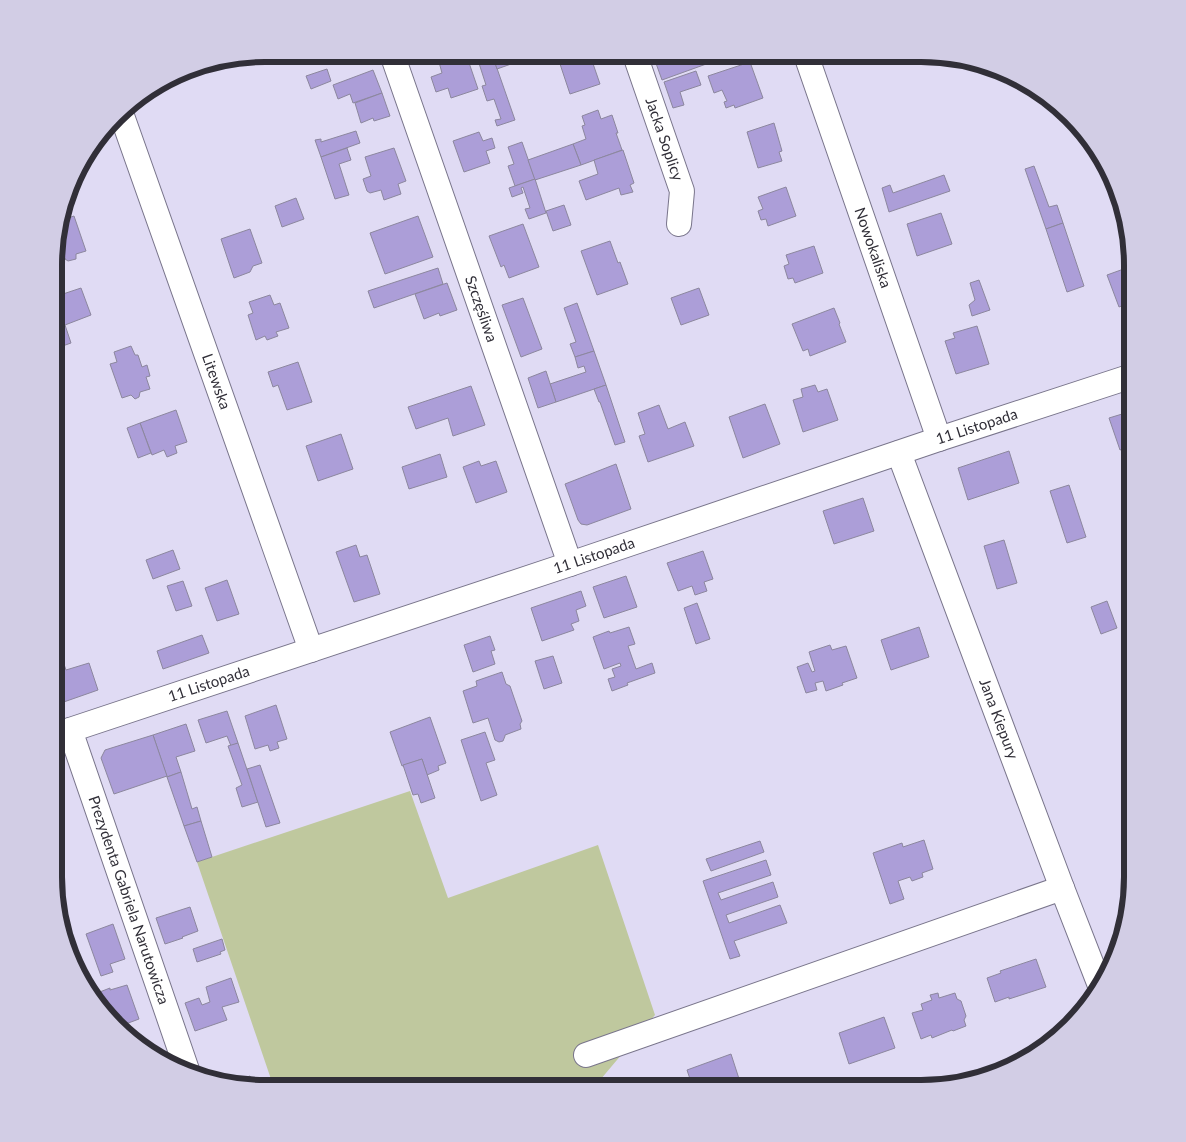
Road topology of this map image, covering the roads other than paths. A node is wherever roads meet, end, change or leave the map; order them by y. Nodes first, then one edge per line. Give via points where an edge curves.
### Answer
1 (395, 62) edge
2 (638, 62) edge
3 (808, 62) edge
4 (124, 121) edge
5 (679, 224) dead end
6 (1124, 379) edge
7 (939, 439) junction
8 (899, 453) junction
9 (570, 564) junction
10 (311, 650) junction
11 (62, 733) edge
12 (1062, 888) junction
13 (1097, 976) edge
14 (586, 1056) dead end
15 (184, 1062) edge

1 - 9 street, Szczęśliwa
2 - 5 street, Jacka Soplicy via 682,191
3 - 7 street, Nowokaliska
4 - 10 street, Litewska
6 - 7 street, 11 Listopada
7 - 8 street, 11 Listopada
8 - 9 street, 11 Listopada
8 - 12 street, Jana Kiepury
9 - 10 street, 11 Listopada
10 - 11 street, 11 Listopada
11 - 15 street, Prezydenta Gabriela Narutowicza
12 - 13 street, Jana Kiepury
12 - 14 street

